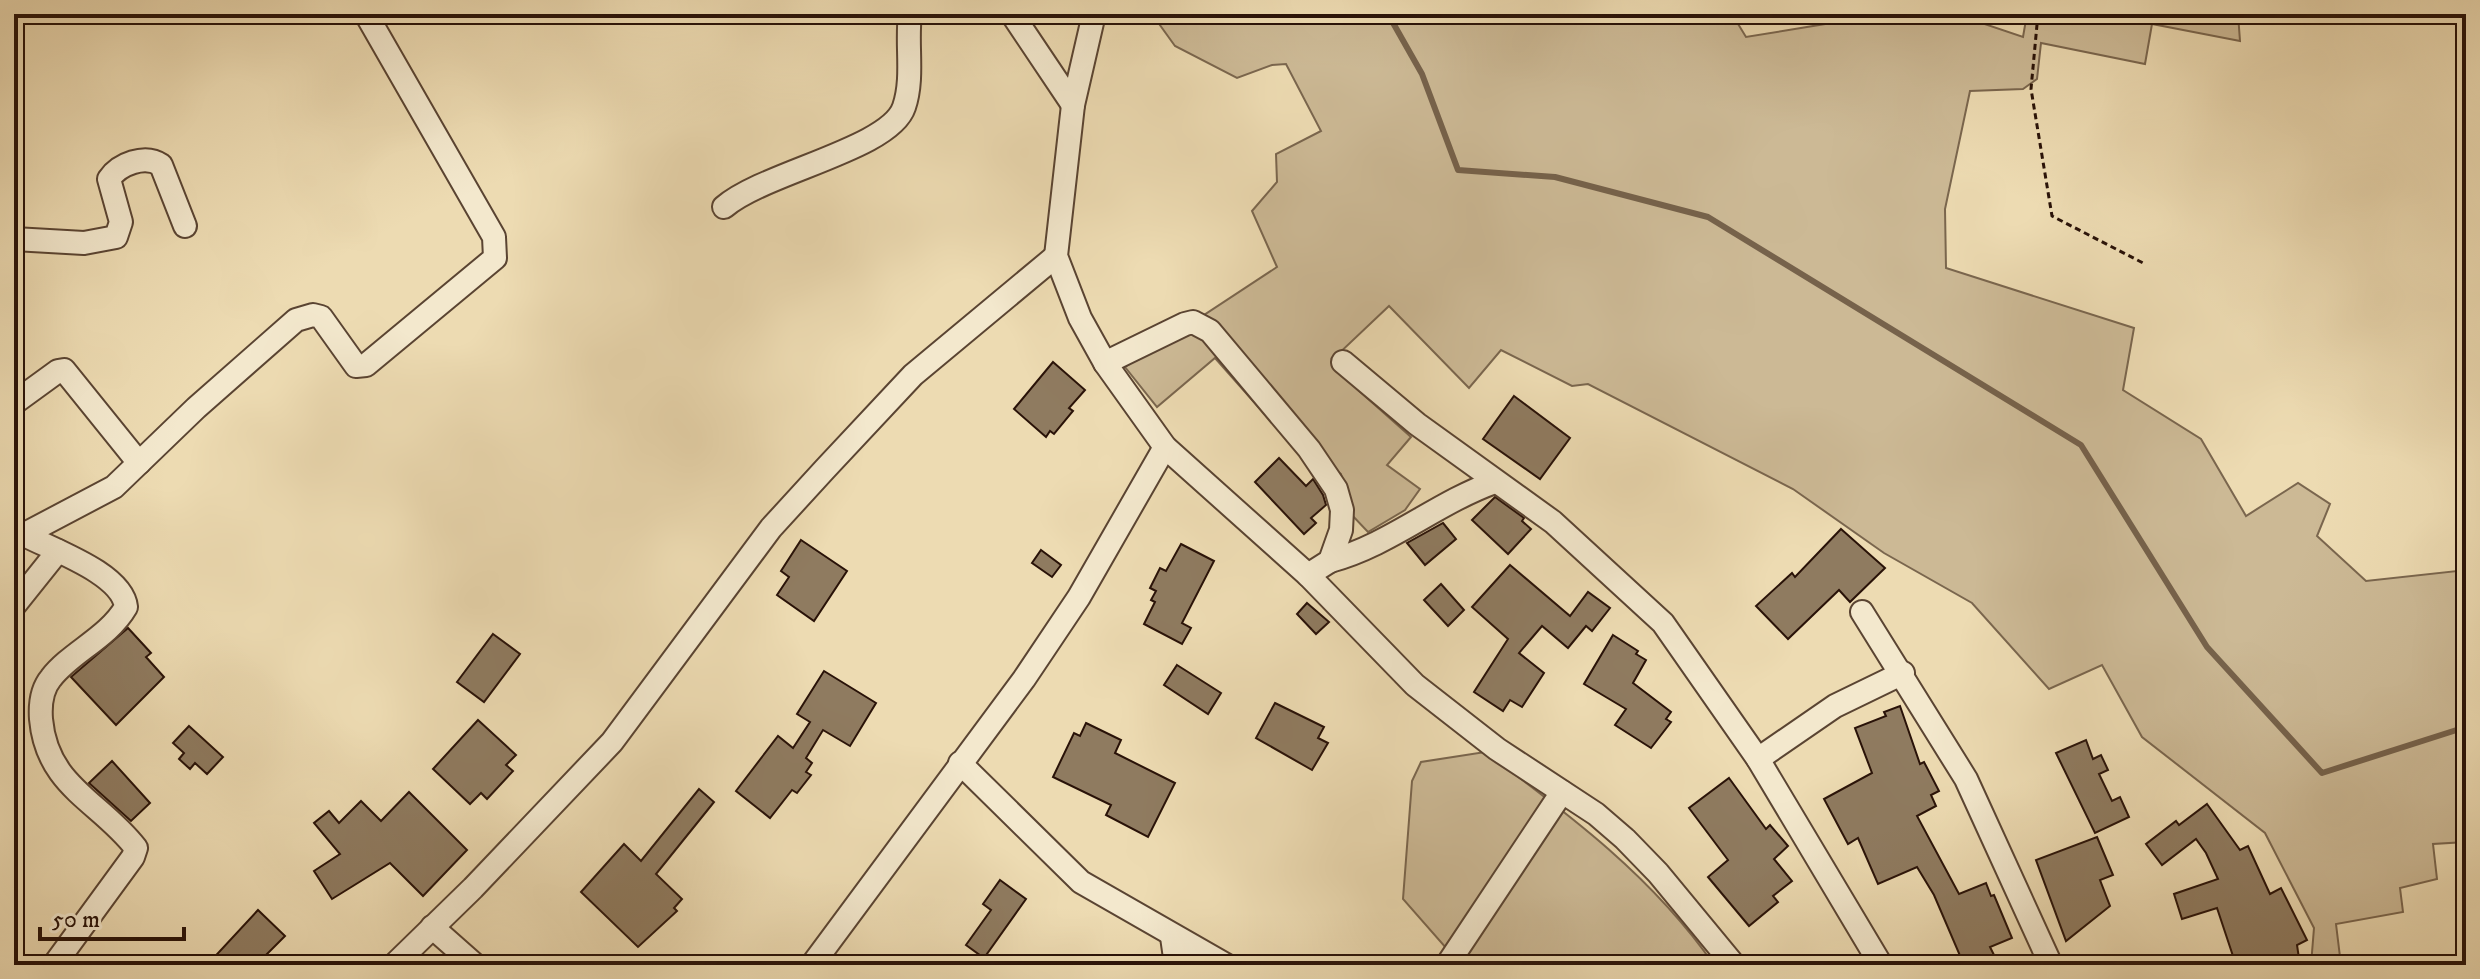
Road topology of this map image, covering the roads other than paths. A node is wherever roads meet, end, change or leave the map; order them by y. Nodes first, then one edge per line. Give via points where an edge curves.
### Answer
1 (366, 14) edge
2 (910, 14) edge
3 (1012, 14) edge
4 (1094, 14) edge
5 (1073, 105) junction
6 (724, 207) dead end
7 (185, 226) dead end
8 (14, 239) edge
9 (1056, 256) junction
10 (1343, 362) dead end
11 (1105, 363) junction
12 (14, 403) edge
13 (1165, 447) junction
14 (139, 463) junction
15 (1495, 482) junction
16 (19, 532) edge
17 (58, 551) junction
18 (1330, 561) junction
19 (1308, 575) junction
20 (14, 606) edge
21 (1862, 612) dead end
22 (1903, 673) junction
23 (1758, 759) junction
24 (960, 763) junction
25 (1562, 792) junction
26 (432, 927) junction
27 (1172, 937) junction
28 (54, 965) edge
29 (394, 965) edge
30 (475, 965) edge
31 (812, 965) edge
32 (1176, 965) edge
33 (1226, 965) edge
34 (1447, 965) edge
35 (1734, 965) edge
36 (1881, 965) edge
37 (2051, 965) edge

1 - 14 street via 494,237 495,258 366,365 356,366 321,317 296,320
2 - 6 street via 908,88 895,124 876,137 757,185
3 - 5 street
4 - 5 street
5 - 9 street
7 - 8 street via 161,165 140,160 109,179 121,222 116,237 84,243
9 - 11 street
9 - 26 street via 913,375 825,469 771,528 612,742
10 - 15 street
11 - 13 street
11 - 18 street via 1185,324 1193,322 1210,331 1336,489 1342,520
12 - 14 street via 64,370
13 - 19 street
13 - 24 street via 1079,597
14 - 16 street via 88,504
15 - 18 street via 1458,495 1365,551
15 - 23 street via 1553,522 1663,623
16 - 17 street
17 - 20 street
17 - 28 street via 120,591 126,607 51,677 40,702 49,758 88,805 136,848
18 - 19 street
19 - 25 street via 1415,685
21 - 22 street
22 - 23 street via 1835,706
22 - 37 street via 1966,779
23 - 36 street
24 - 27 street via 1081,882
24 - 31 street
25 - 34 street
25 - 35 street via 1596,814 1658,873
26 - 29 street
26 - 30 street
27 - 32 street
27 - 33 street

